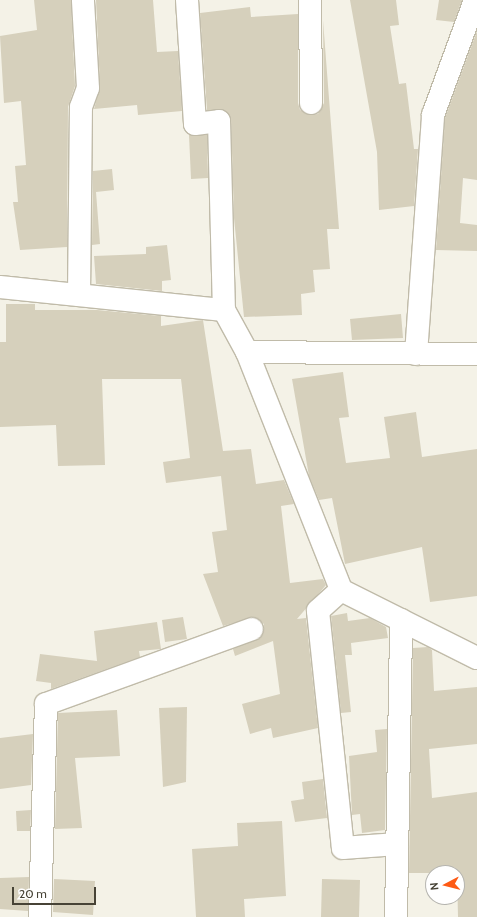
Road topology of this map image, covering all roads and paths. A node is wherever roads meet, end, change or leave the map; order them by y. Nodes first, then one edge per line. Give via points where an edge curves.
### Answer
1 (83, 0) edge
2 (188, 0) edge
3 (310, 0) edge
4 (475, 0) edge
5 (311, 103) dead end
6 (0, 286) edge
7 (78, 295) junction
8 (224, 310) junction
9 (247, 352) junction
10 (416, 354) junction
11 (477, 354) edge
12 (341, 590) junction
13 (401, 620) junction
14 (252, 629) dead end
15 (477, 658) edge
16 (397, 844) junction
17 (40, 917) edge
18 (396, 917) edge

1 - 7 street via 88,88 81,107
2 - 8 street via 194,124 219,121
3 - 5 street
4 - 10 street via 433,115
6 - 7 street
7 - 8 street
8 - 9 street
9 - 10 street
9 - 12 street
10 - 11 street
12 - 13 street
12 - 16 street via 318,610 343,848
13 - 15 street
13 - 16 street
14 - 17 street via 46,704
16 - 18 street

